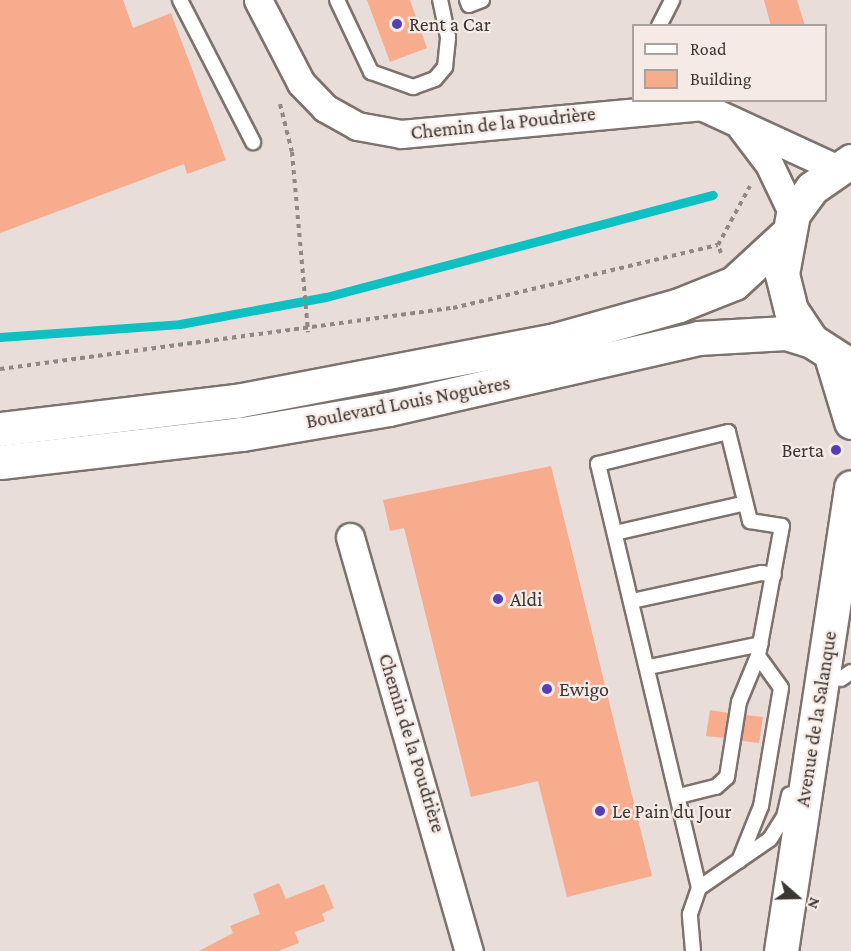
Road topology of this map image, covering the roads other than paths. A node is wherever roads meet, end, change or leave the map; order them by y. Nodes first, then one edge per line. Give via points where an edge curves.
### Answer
1 (180, 0) edge
2 (258, 0) edge
3 (337, 0) edge
4 (440, 0) edge
5 (467, 0) edge
6 (482, 0) edge
7 (672, 0) edge
8 (660, 24) edge
9 (675, 104) edge
10 (738, 123) junction
11 (253, 142) dead end
12 (844, 165) edge
13 (789, 225) junction
14 (831, 355) edge
15 (851, 422) edge
16 (0, 429) edge
17 (0, 462) edge
18 (851, 487) edge
19 (742, 504) junction
20 (615, 533) junction
21 (350, 537) dead end
22 (774, 575) junction
23 (838, 576) junction
24 (632, 601) junction
25 (851, 613) edge
26 (760, 650) junction
27 (649, 667) junction
28 (846, 676) edge
29 (679, 796) junction
30 (739, 861) junction
31 (699, 888) junction
32 (469, 951) edge
33 (693, 951) edge
34 (781, 951) edge
35 (801, 951) edge

1 - 11 lane
2 - 9 street, Chemin de la Poudrière via 301,83 325,108 357,126 401,134
3 - 4 lane via 370,72 413,87 435,79 445,67 448,37
5 - 6 lane via 469,5
7 - 8 lane
9 - 10 street, Chemin de la Poudrière via 701,106
10 - 12 street, Chemin de la Poudrière
10 - 13 street, Chemin de la Poudrière via 769,164
12 - 13 main road, Boulevard Louis Noguères via 812,188
13 - 14 main road via 782,274 791,310
13 - 16 main road, Boulevard Louis Noguères via 734,283 679,305 552,341 236,401
14 - 15 main road
14 - 17 main road, Boulevard Louis Noguères via 786,333 698,338 389,409 242,434
18 - 23 main road, Avenue de la Salanque
19 - 20 lane
19 - 20 lane via 728,432 598,464
19 - 22 lane via 750,521 782,526
20 - 24 lane
21 - 32 street, Chemin de la Poudrière
22 - 24 lane via 762,573
22 - 26 lane
23 - 30 lane via 811,661 784,817 770,839
23 - 34 main road, Avenue de la Salanque
24 - 27 lane
25 - 28 main road, Avenue de la Salanque
26 - 27 lane
26 - 29 lane via 739,702 727,777 716,787
26 - 30 lane via 781,688 761,806
27 - 29 lane
28 - 35 main road, Avenue de la Salanque
29 - 31 lane
30 - 31 lane
31 - 33 lane via 690,914

